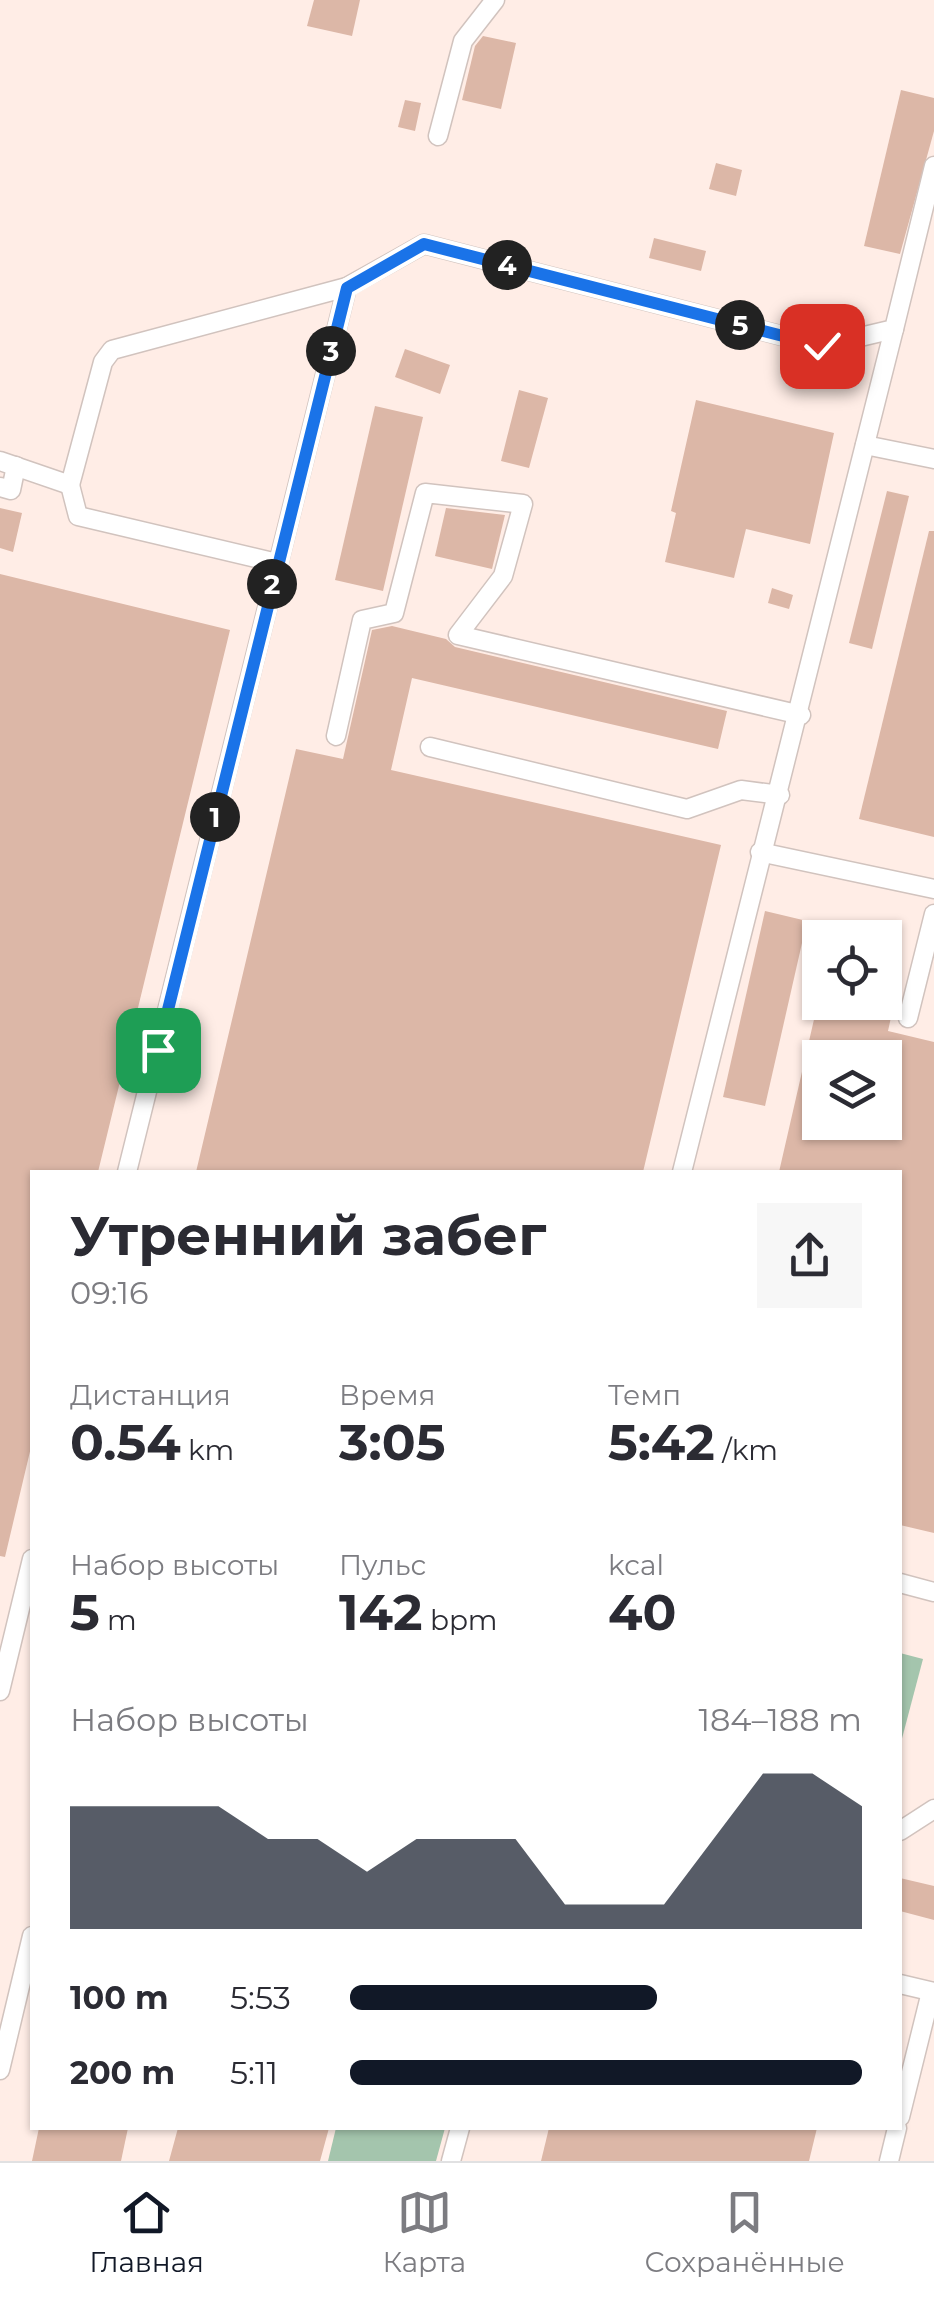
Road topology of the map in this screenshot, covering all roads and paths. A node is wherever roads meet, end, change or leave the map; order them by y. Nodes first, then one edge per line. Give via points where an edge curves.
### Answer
1 (495, 0) edge
2 (438, 136) dead end
3 (934, 166) edge
4 (347, 288) junction
5 (894, 329) junction
6 (865, 445) junction
7 (934, 460) edge
8 (8, 463) edge
9 (70, 486) junction
10 (0, 487) edge
11 (277, 562) junction
12 (801, 715) junction
13 (336, 736) dead end
14 (430, 746) dead end
15 (780, 795) junction
16 (760, 852) junction
17 (934, 888) edge
18 (934, 914) edge
19 (908, 1018) dead end
20 (128, 1170) edge
21 (682, 1170) edge
22 (30, 1567) edge
23 (902, 1584) edge
24 (934, 1592) edge
25 (0, 1691) edge
26 (934, 1809) edge
27 (902, 1830) edge
28 (30, 1944) edge
29 (902, 1984) edge
30 (933, 1992) edge
31 (0, 2070) edge
32 (902, 2109) edge
33 (459, 2130) edge
34 (897, 2130) edge
35 (451, 2161) edge
36 (889, 2161) edge

1 - 2 street via 462,41
3 - 5 street
4 - 5 street via 424,244 822,346
4 - 9 street via 112,350
4 - 11 street
5 - 6 street
6 - 7 street
6 - 12 street
8 - 9 street
8 - 10 street via 11,490
9 - 11 street via 78,516
11 - 20 street
12 - 13 street via 458,635 504,576 523,504 426,493 394,613 362,620
12 - 15 street
14 - 15 street via 687,809 741,790
15 - 16 street
16 - 17 street
16 - 21 street
18 - 19 street
22 - 25 street
23 - 24 street
26 - 27 street
28 - 31 street
29 - 30 street
30 - 32 street
33 - 35 street
34 - 36 street

